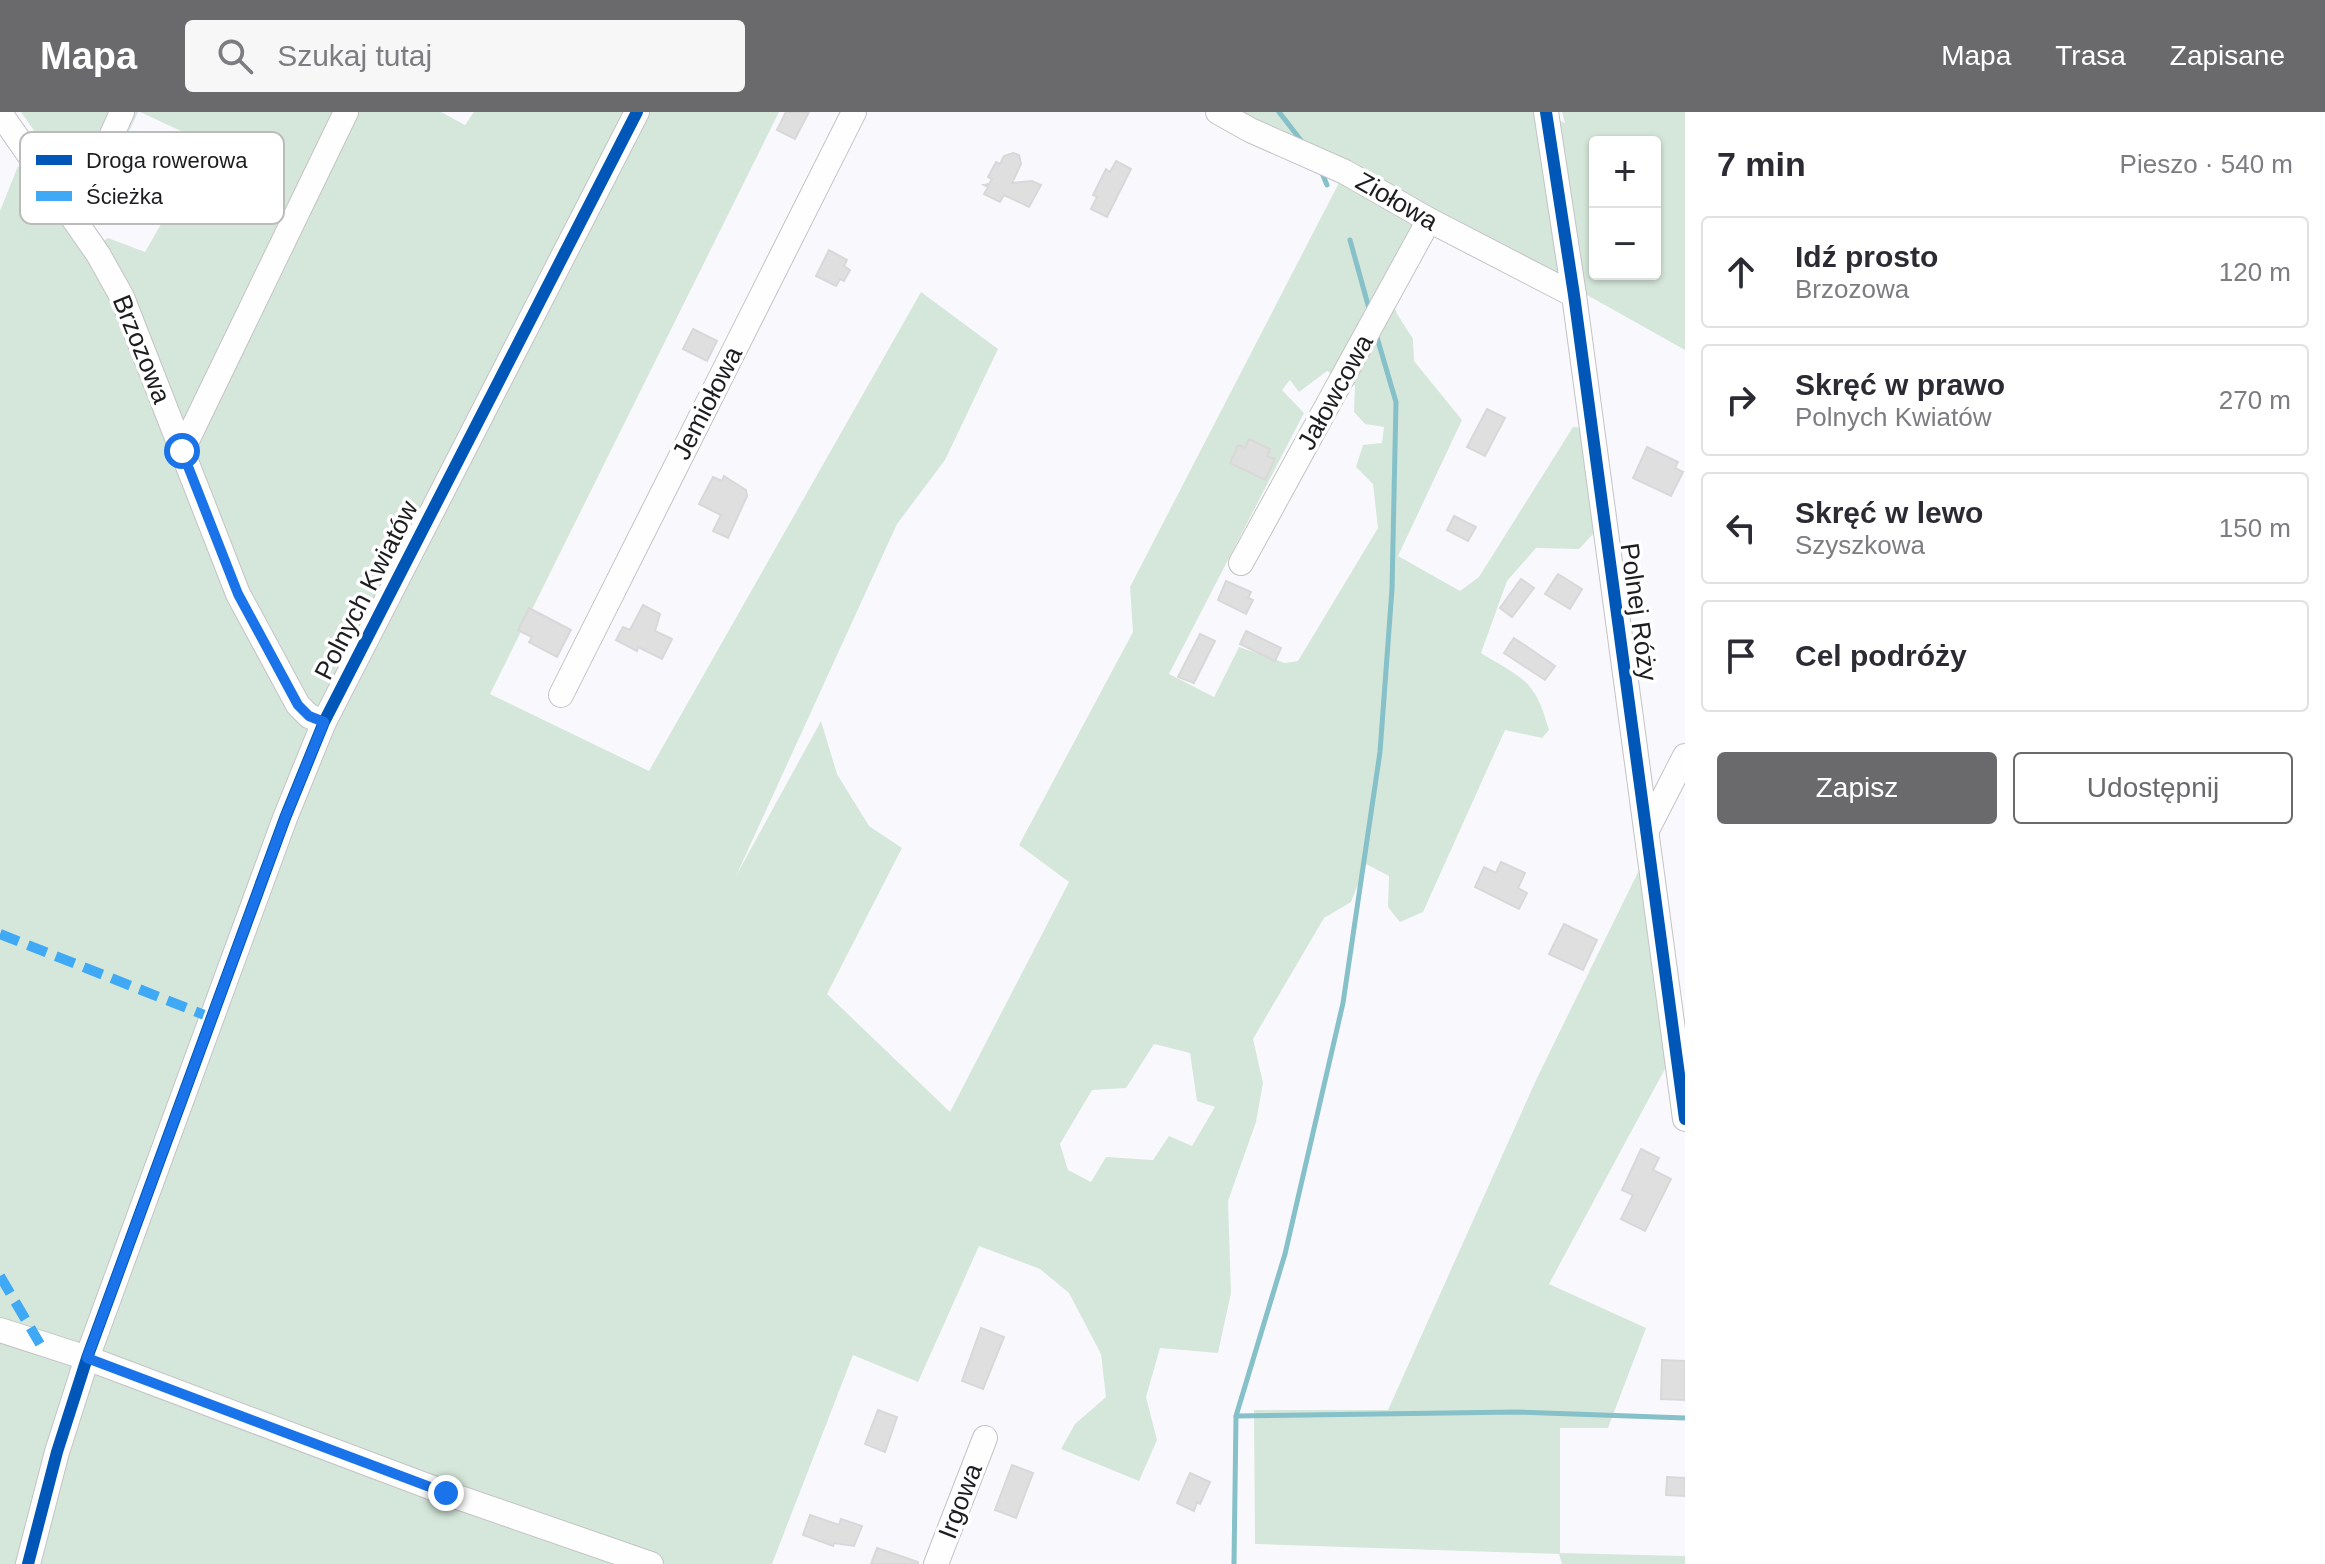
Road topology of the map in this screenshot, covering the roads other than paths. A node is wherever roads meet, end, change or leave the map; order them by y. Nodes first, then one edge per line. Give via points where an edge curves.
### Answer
1 (122, 112) edge
2 (346, 112) edge
3 (637, 112) edge
4 (854, 112) edge
5 (1218, 112) edge
6 (1546, 112) edge
7 (0, 113) edge
8 (113, 132) edge
9 (20, 142) edge
10 (1429, 220) junction
11 (77, 224) edge
12 (1574, 295) junction
13 (182, 451) junction
14 (1241, 563) dead end
15 (561, 695) dead end
16 (324, 722) junction
17 (1685, 756) edge
18 (1647, 830) junction
19 (1685, 1119) edge
20 (0, 1330) edge
21 (87, 1358) junction
22 (985, 1438) dead end
23 (28, 1564) edge
24 (651, 1564) edge
25 (936, 1564) edge

1 - 8 street
2 - 13 street
3 - 16 street, Polnych Kwiatów
4 - 15 street, Jemiołowa
5 - 10 street, Ziołowa via 1345,172
6 - 12 street, Polnej Róży
7 - 9 street, Brzozowa
10 - 12 street, Ziołowa
10 - 14 street, Jałowcowa
11 - 13 street, Brzozowa via 122,297
12 - 18 street, Polnej Róży
13 - 16 street, Brzozowa via 238,594 298,705
16 - 21 street, Polnych Kwiatów
17 - 18 street
18 - 19 street, Polnej Róży
20 - 21 street
21 - 23 street, Polnych Kwiatów
21 - 24 street
22 - 25 street, Irgowa

